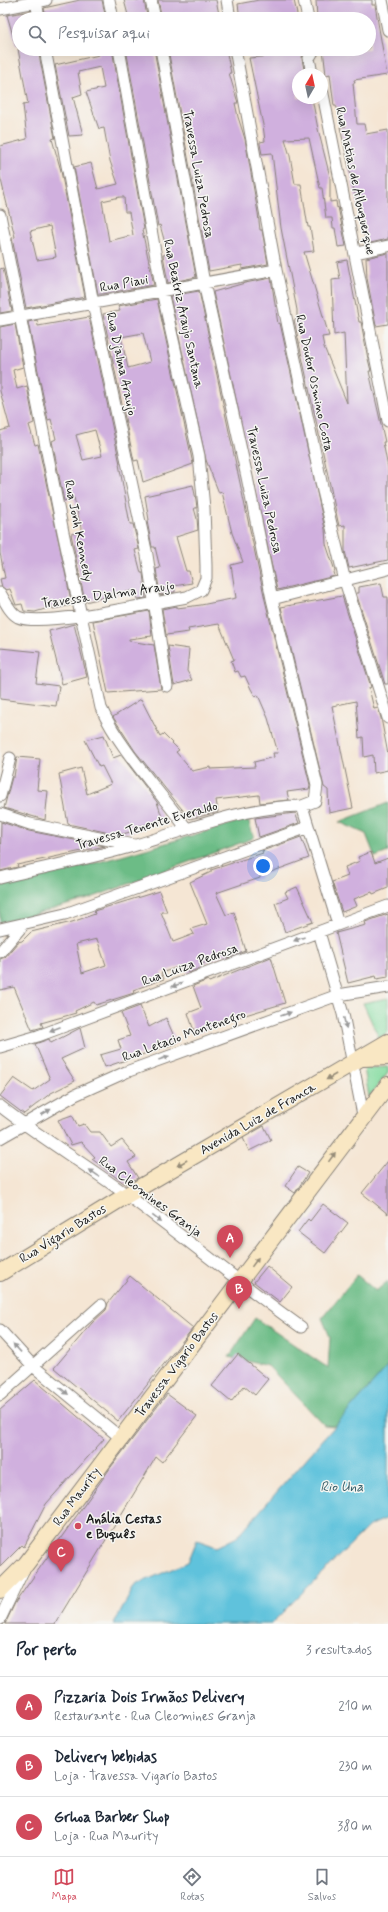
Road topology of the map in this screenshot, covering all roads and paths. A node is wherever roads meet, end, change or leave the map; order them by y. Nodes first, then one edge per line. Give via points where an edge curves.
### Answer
1 (109, 0) edge
2 (151, 0) edge
3 (226, 0) edge
4 (304, 0) edge
5 (382, 0) edge
6 (39, 1) edge
7 (0, 9) edge
8 (39, 12) edge
9 (112, 12) edge
10 (154, 12) edge
11 (229, 12) edge
12 (307, 12) edge
13 (388, 30) edge
14 (46, 56) edge
15 (120, 56) edge
16 (162, 56) edge
17 (237, 56) edge
18 (310, 56) edge
19 (315, 56) edge
20 (311, 68) edge
21 (318, 68) edge
22 (318, 104) edge
23 (325, 104) edge
24 (336, 196) dead end
25 (0, 215) edge
26 (388, 246) edge
27 (356, 253) junction
28 (276, 270) junction
29 (204, 283) junction
30 (162, 291) junction
31 (93, 303) junction
32 (20, 317) junction
33 (0, 320) edge
34 (388, 422) edge
35 (388, 569) edge
36 (345, 581) junction
37 (204, 586) joint
38 (0, 593) edge
39 (272, 599) junction
40 (155, 603) junction
41 (80, 616) junction
42 (168, 686) dead end
43 (388, 718) edge
44 (10, 758) dead end
45 (0, 796) edge
46 (302, 806) junction
47 (0, 814) edge
48 (308, 827) junction
49 (186, 828) junction
50 (135, 845) junction
51 (0, 878) edge
52 (388, 906) edge
53 (24, 924) junction
54 (338, 924) junction
55 (0, 929) edge
56 (319, 932) junction
57 (0, 952) edge
58 (388, 987) edge
59 (338, 995) junction
60 (388, 1042) edge
61 (0, 1047) edge
62 (388, 1057) edge
63 (359, 1061) junction
64 (388, 1085) edge
65 (0, 1106) edge
66 (363, 1115) junction
67 (24, 1125) junction
68 (0, 1138) edge
69 (127, 1195) junction
70 (0, 1273) edge
71 (240, 1283) junction
72 (101, 1305) dead end
73 (301, 1327) dead end
74 (0, 1330) edge
75 (34, 1366) junction
76 (0, 1395) edge
77 (122, 1438) junction
78 (26, 1564) junction
79 (0, 1590) edge
80 (0, 1619) edge

1 - 9 street
2 - 10 street
3 - 11 street
4 - 12 street
5 - 13 street
6 - 7 street
6 - 8 street
14 - 31 street, Rua Djalma Araujo
15 - 30 street, Rua Beatriz Araujo Santana
16 - 29 street, Travessa Luiza Pedrosa
17 - 28 street, Rua Doutor Osmino Costa
18 - 20 street
19 - 21 street
22 - 24 street
23 - 27 street, Rua Matias de Albuquerque
25 - 32 street, Rua Jonh Kennedy
26 - 27 street
27 - 34 street, Rua Matias de Albuquerque
28 - 29 street, Rua Piaui
28 - 36 street, Rua Doutor Osmino Costa via 322,491
29 - 30 street, Rua Piaui
29 - 39 street, Travessa Luiza Pedrosa
30 - 31 street, Rua Piaui
30 - 37 street, Rua Beatriz Araujo Santana via 199,456 205,538
31 - 32 street, Rua Piaui
31 - 40 street, Rua Djalma Araujo
32 - 33 street, Rua Piaui
32 - 41 street, Rua Jonh Kennedy
35 - 36 street
36 - 39 street
36 - 43 street, Rua Doutor Osmino Costa
37 - 40 street, Travessa Djalma Araujo via 188,597
38 - 41 street, Travessa Djalma Araujo via 10,610 18,617 30,620
39 - 46 street, Travessa Luiza Pedrosa via 317,785 315,801
40 - 41 street, Travessa Djalma Araujo
40 - 42 street, Rua Djalma Araujo
41 - 49 street, Rua Jonh Kennedy via 101,708 109,725
44 - 45 street
46 - 48 street
46 - 49 street, Travessa Tenente Everaldo via 264,810
47 - 50 street via 30,824
48 - 53 street via 64,914
48 - 54 street
49 - 50 street, Travessa Tenente Everaldo
50 - 51 street, Travessa Tenente Everaldo via 67,864
52 - 54 street, Rua Luiza Pedrosa
53 - 55 street
53 - 57 street
54 - 56 street, Rua Luiza Pedrosa
56 - 59 street
56 -> 61 street, Rua Luiza Pedrosa via 38,1036
58 - 59 street, Rua Letacio Montenegro
59 -> 63 street
67 -> 59 street, Rua Letacio Montenegro via 96,1084
60 - 63 main road, Avenida Luiz de Franca
62 - 63 main road
63 - 66 street
63 -> 69 main road, Avenida Luiz de Franca
64 - 66 main road, Travessa Vigario Bastos
65 - 67 street, Rua Cleomines Granja
71 -> 66 main road, Travessa Vigario Bastos
67 - 68 street, Rua Letacio Montenegro
69 -> 67 street, Rua Cleomines Granja
69 - 70 main road, Rua Vigario Bastos
69 -> 71 street, Rua Cleomines Granja
71 - 73 street, Rua Cleomines Granja
71 - 77 main road, Travessa Vigario Bastos
72 - 75 street
75 -> 74 street
75 - 76 street
75 -> 77 street
77 - 78 main road, Rua Maurity
78 - 79 main road, Rua Maurity
78 - 80 street

